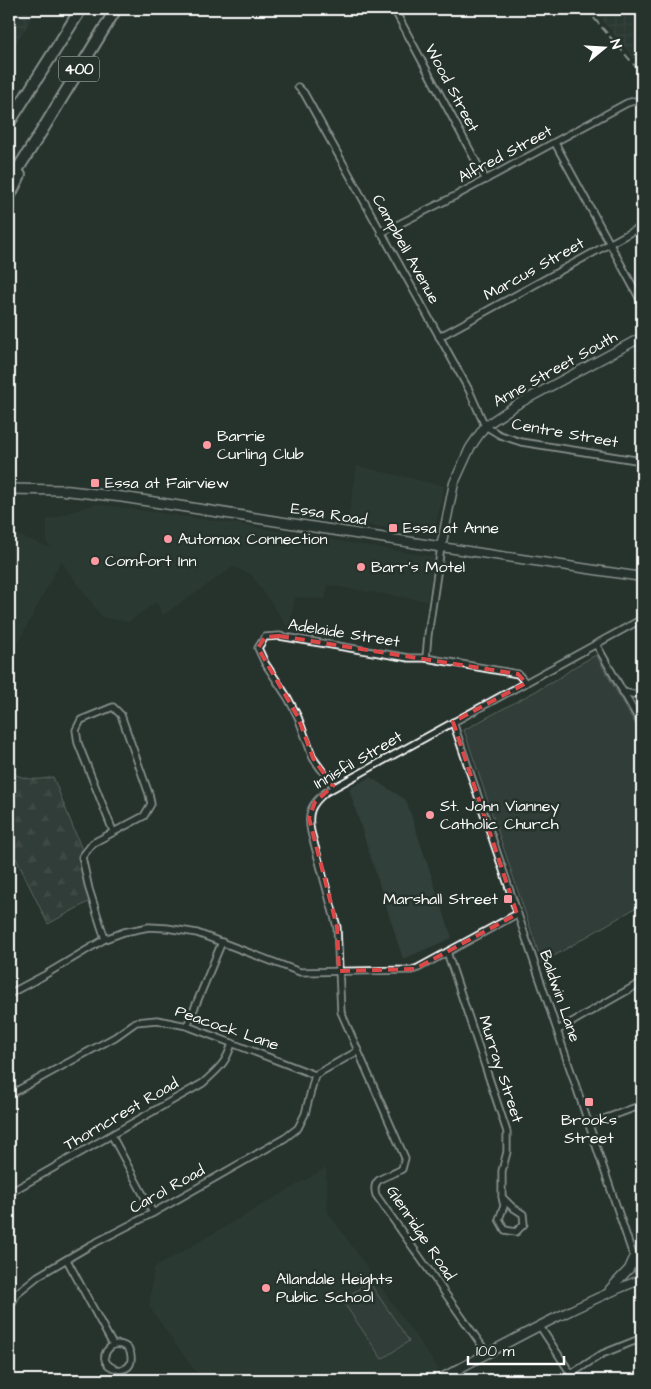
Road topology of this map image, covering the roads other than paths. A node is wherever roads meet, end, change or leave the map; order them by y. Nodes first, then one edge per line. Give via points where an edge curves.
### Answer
1 (81, 9) edge
2 (116, 9) edge
3 (394, 9) edge
4 (298, 87) dead end
5 (642, 100) edge
6 (9, 123) edge
7 (43, 129) junction
8 (555, 143) junction
9 (486, 180) junction
10 (9, 183) edge
11 (9, 197) edge
12 (642, 226) edge
13 (381, 234) junction
14 (610, 244) junction
15 (642, 302) edge
16 (439, 337) junction
17 (642, 337) edge
18 (485, 426) junction
19 (642, 461) edge
20 (9, 489) edge
21 (441, 547) junction
22 (642, 578) edge
23 (642, 619) edge
24 (596, 644) junction
25 (426, 658) junction
26 (526, 683) junction
27 (623, 692) junction
28 (642, 696) edge
29 (453, 722) junction
30 (642, 725) edge
31 (334, 788) junction
32 (114, 831) junction
33 (517, 914) junction
34 (105, 939) junction
35 (222, 942) junction
36 (447, 952) junction
37 (339, 971) junction
38 (642, 982) edge
39 (9, 994) edge
40 (186, 1026) junction
41 (558, 1030) junction
42 (232, 1043) junction
43 (358, 1051) junction
44 (314, 1075) junction
45 (9, 1095) edge
46 (642, 1105) edge
47 (590, 1124) junction
48 (112, 1136) junction
49 (9, 1193) edge
50 (502, 1197) junction
51 (153, 1213) junction
52 (634, 1258) junction
53 (67, 1260) junction
54 (642, 1279) edge
55 (607, 1293) junction
56 (9, 1309) edge
57 (539, 1326) junction
58 (642, 1338) edge
59 (113, 1345) junction
60 (487, 1353) junction
61 (571, 1374) junction
62 (438, 1380) edge
63 (575, 1380) edge

1 - 6 highway, 400
2 - 7 highway, 400
3 - 9 street, Wood Street
4 - 13 street, Campbell Avenue
5 - 8 street, Alfred Street via 627,103
7 - 10 highway, 400
7 - 11 highway
8 - 9 street, Alfred Street
8 - 14 street
9 - 13 street, Alfred Street
12 - 14 street, Marcus Street
13 - 16 street, Campbell Avenue
14 - 15 street
14 - 16 street, Marcus Street
16 - 18 street, Campbell Avenue
17 - 18 street, Anne Street South via 516,405
18 - 19 street, Centre Street via 500,436 521,442
18 - 21 street, Anne Street South via 470,448 454,483
20 - 21 main road, Essa Road via 61,490 122,497
21 - 22 street, Essa Road
21 - 25 street, Anne Street South
23 - 24 street, Innisfil Street
24 - 26 street, Innisfil Street
24 - 27 street
25 - 26 street, Adelaide Street via 518,674
25 - 31 street, Adelaide Street via 409,658 279,636 265,637 258,648 288,698 313,758
26 - 29 street, Innisfil Street
27 - 28 street
27 - 30 street
29 - 31 street, Innisfil Street
29 - 33 street, Baldwin Lane
31 - 37 street, Innisfil Street via 315,802 309,818 337,927
32 - 32 street via 144,816 150,804 121,715 113,708 81,720 76,730 78,743
32 - 34 street via 93,843 82,857
33 - 36 street
33 - 41 street, Baldwin Lane
34 - 35 street via 149,927 197,933
34 - 39 street
35 - 37 street via 300,972
35 - 40 street
36 - 37 street via 412,970
36 - 50 street, Murray Street via 507,1132
37 - 43 street, Innisfil Street via 341,1012
38 - 41 street
40 - 42 street, Peacock Lane
40 - 45 street, Peacock Lane via 157,1020 136,1022 115,1037
41 - 47 street, Baldwin Lane
42 - 44 street, Peacock Lane
42 - 48 street, Thorncrest Road via 222,1066 203,1083
43 - 44 street
43 - 60 street, Glenridge Road via 405,1158 402,1169 376,1182 376,1195
44 - 51 street, Carol Road via 305,1114 298,1128
46 - 47 street
47 - 52 street, Baldwin Lane
48 - 49 street, Thorncrest Road
48 - 51 street
50 - 50 street, Murray Street via 504,1206 499,1219 505,1230 516,1232 524,1224 523,1214
51 - 53 street, Carol Road
52 - 54 street, Baldwin Lane
52 - 55 street via 629,1269
53 - 56 street, Carol Road via 38,1276 17,1293
53 - 59 street
54 - 55 street
55 - 57 street
57 - 60 street
57 - 61 street
58 - 61 street via 602,1354
59 - 59 street via 122,1345 130,1352 130,1363 122,1369 116,1370 107,1364 106,1352
60 - 62 street
61 - 63 street

